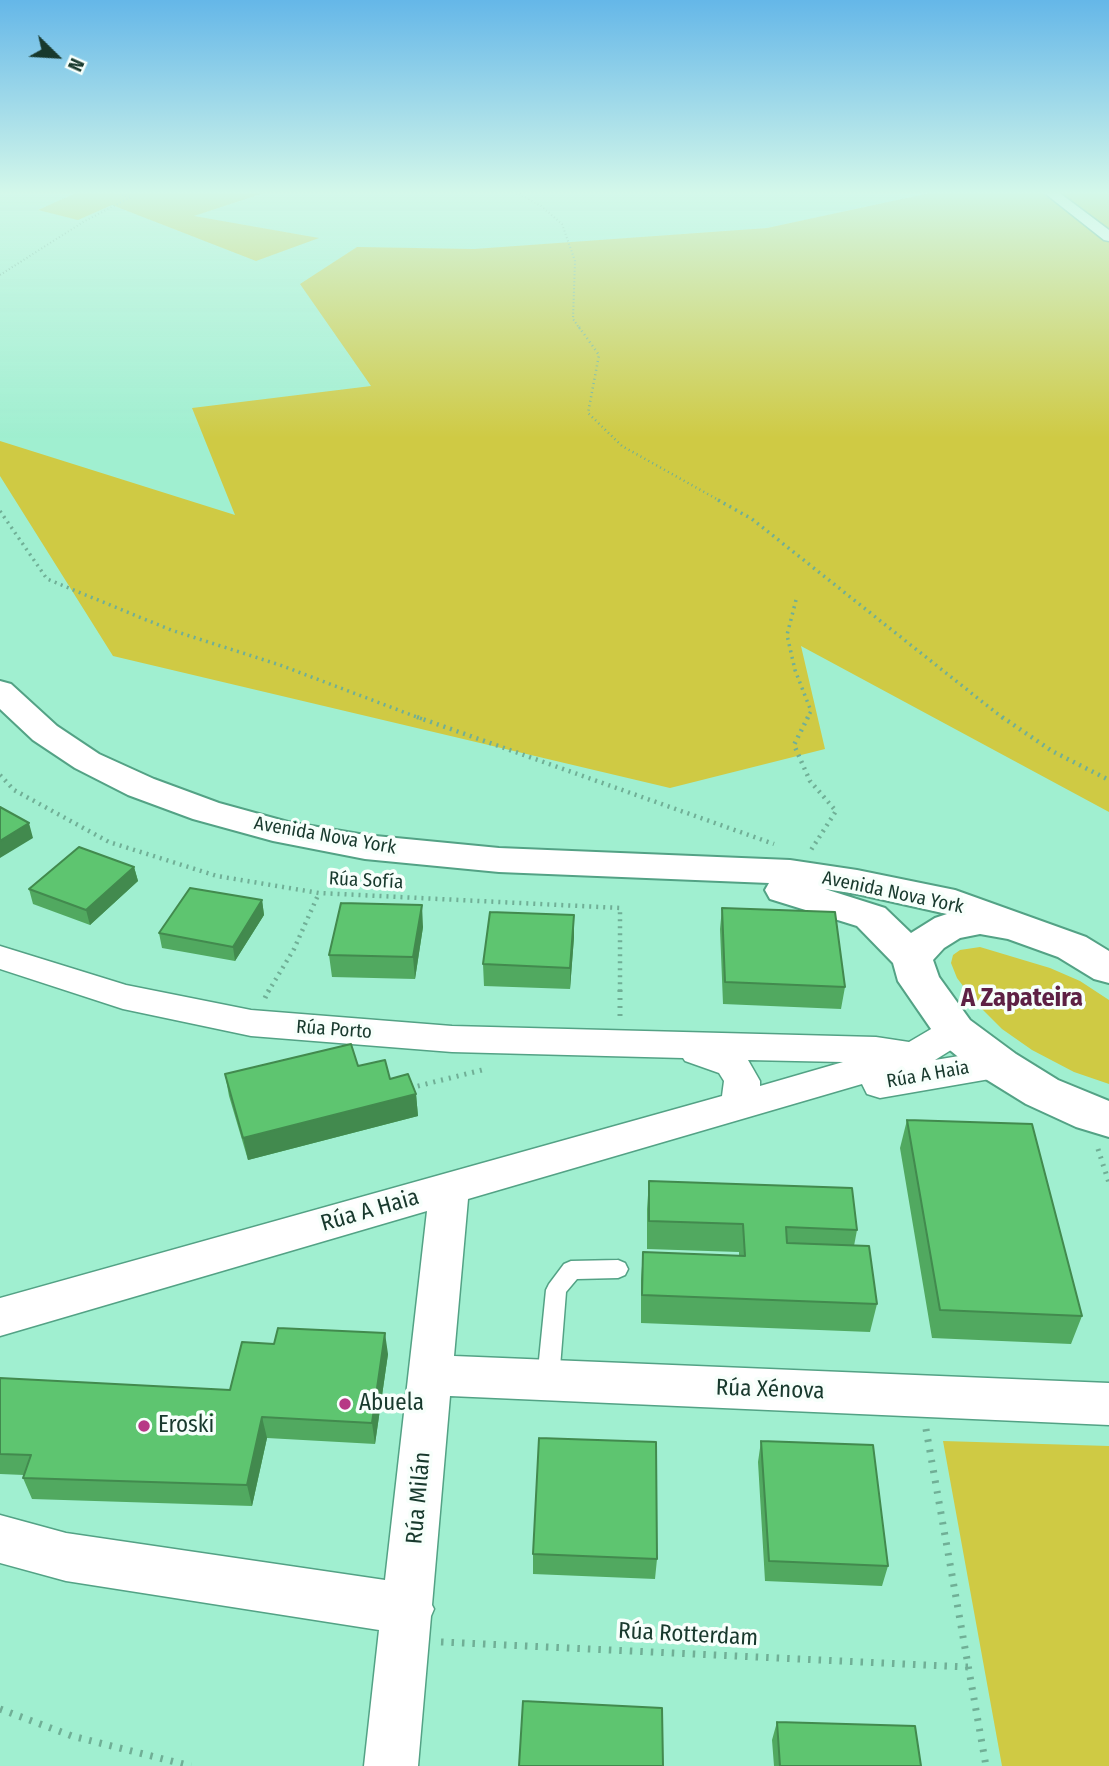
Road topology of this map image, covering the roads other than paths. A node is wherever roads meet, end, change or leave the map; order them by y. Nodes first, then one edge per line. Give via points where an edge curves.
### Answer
1 (0, 691) edge
2 (687, 869) junction
3 (1014, 927) junction
4 (0, 957) edge
5 (912, 958) junction
6 (1109, 969) edge
7 (955, 1031) junction
8 (676, 1045) junction
9 (916, 1055) junction
10 (1000, 1066) junction
11 (820, 1082) junction
12 (857, 1088) junction
13 (740, 1105) junction
14 (1103, 1133) edge
15 (449, 1188) junction
16 (618, 1269) dead end
17 (0, 1317) edge
18 (431, 1375) junction
19 (548, 1380) junction
20 (1109, 1404) edge
21 (0, 1539) edge
22 (407, 1625) junction
23 (391, 1766) edge

1 - 2 street, Avenida Nova York via 45,733 87,761 167,797 286,833 365,847 499,860
2 - 3 street, Avenida Nova York via 790,873 857,882 955,903
2 - 5 street, Avenida Nova York via 772,886 870,917
3 - 5 street via 980,921 949,927 930,938
3 - 6 street via 1072,947
4 - 8 street, Rúa Porto via 124,997 251,1023 452,1039
5 - 7 street via 919,981
7 - 9 street, Rúa A Haia
7 - 10 street
8 - 9 street, Rúa Porto
8 - 11 street, Rúa Porto via 765,1060
8 - 13 street, Rúa Porto via 732,1064 743,1081
9 - 11 street, Rúa A Haia
10 - 12 street, Rúa A Haia
10 - 14 street via 1093,1115
11 - 12 street, Rúa A Haia
11 - 13 street, Rúa A Haia
12 - 13 street, Rúa A Haia
13 - 15 street, Rúa A Haia
15 - 17 street, Rúa A Haia
15 - 18 street, Rúa Milán
16 - 19 lane via 571,1270 556,1290
18 - 19 street, Rúa Xénova
18 - 22 street, Rúa Milán
19 - 20 street, Rúa Xénova
21 - 22 street via 66,1557
22 - 23 street, Rúa Milán

